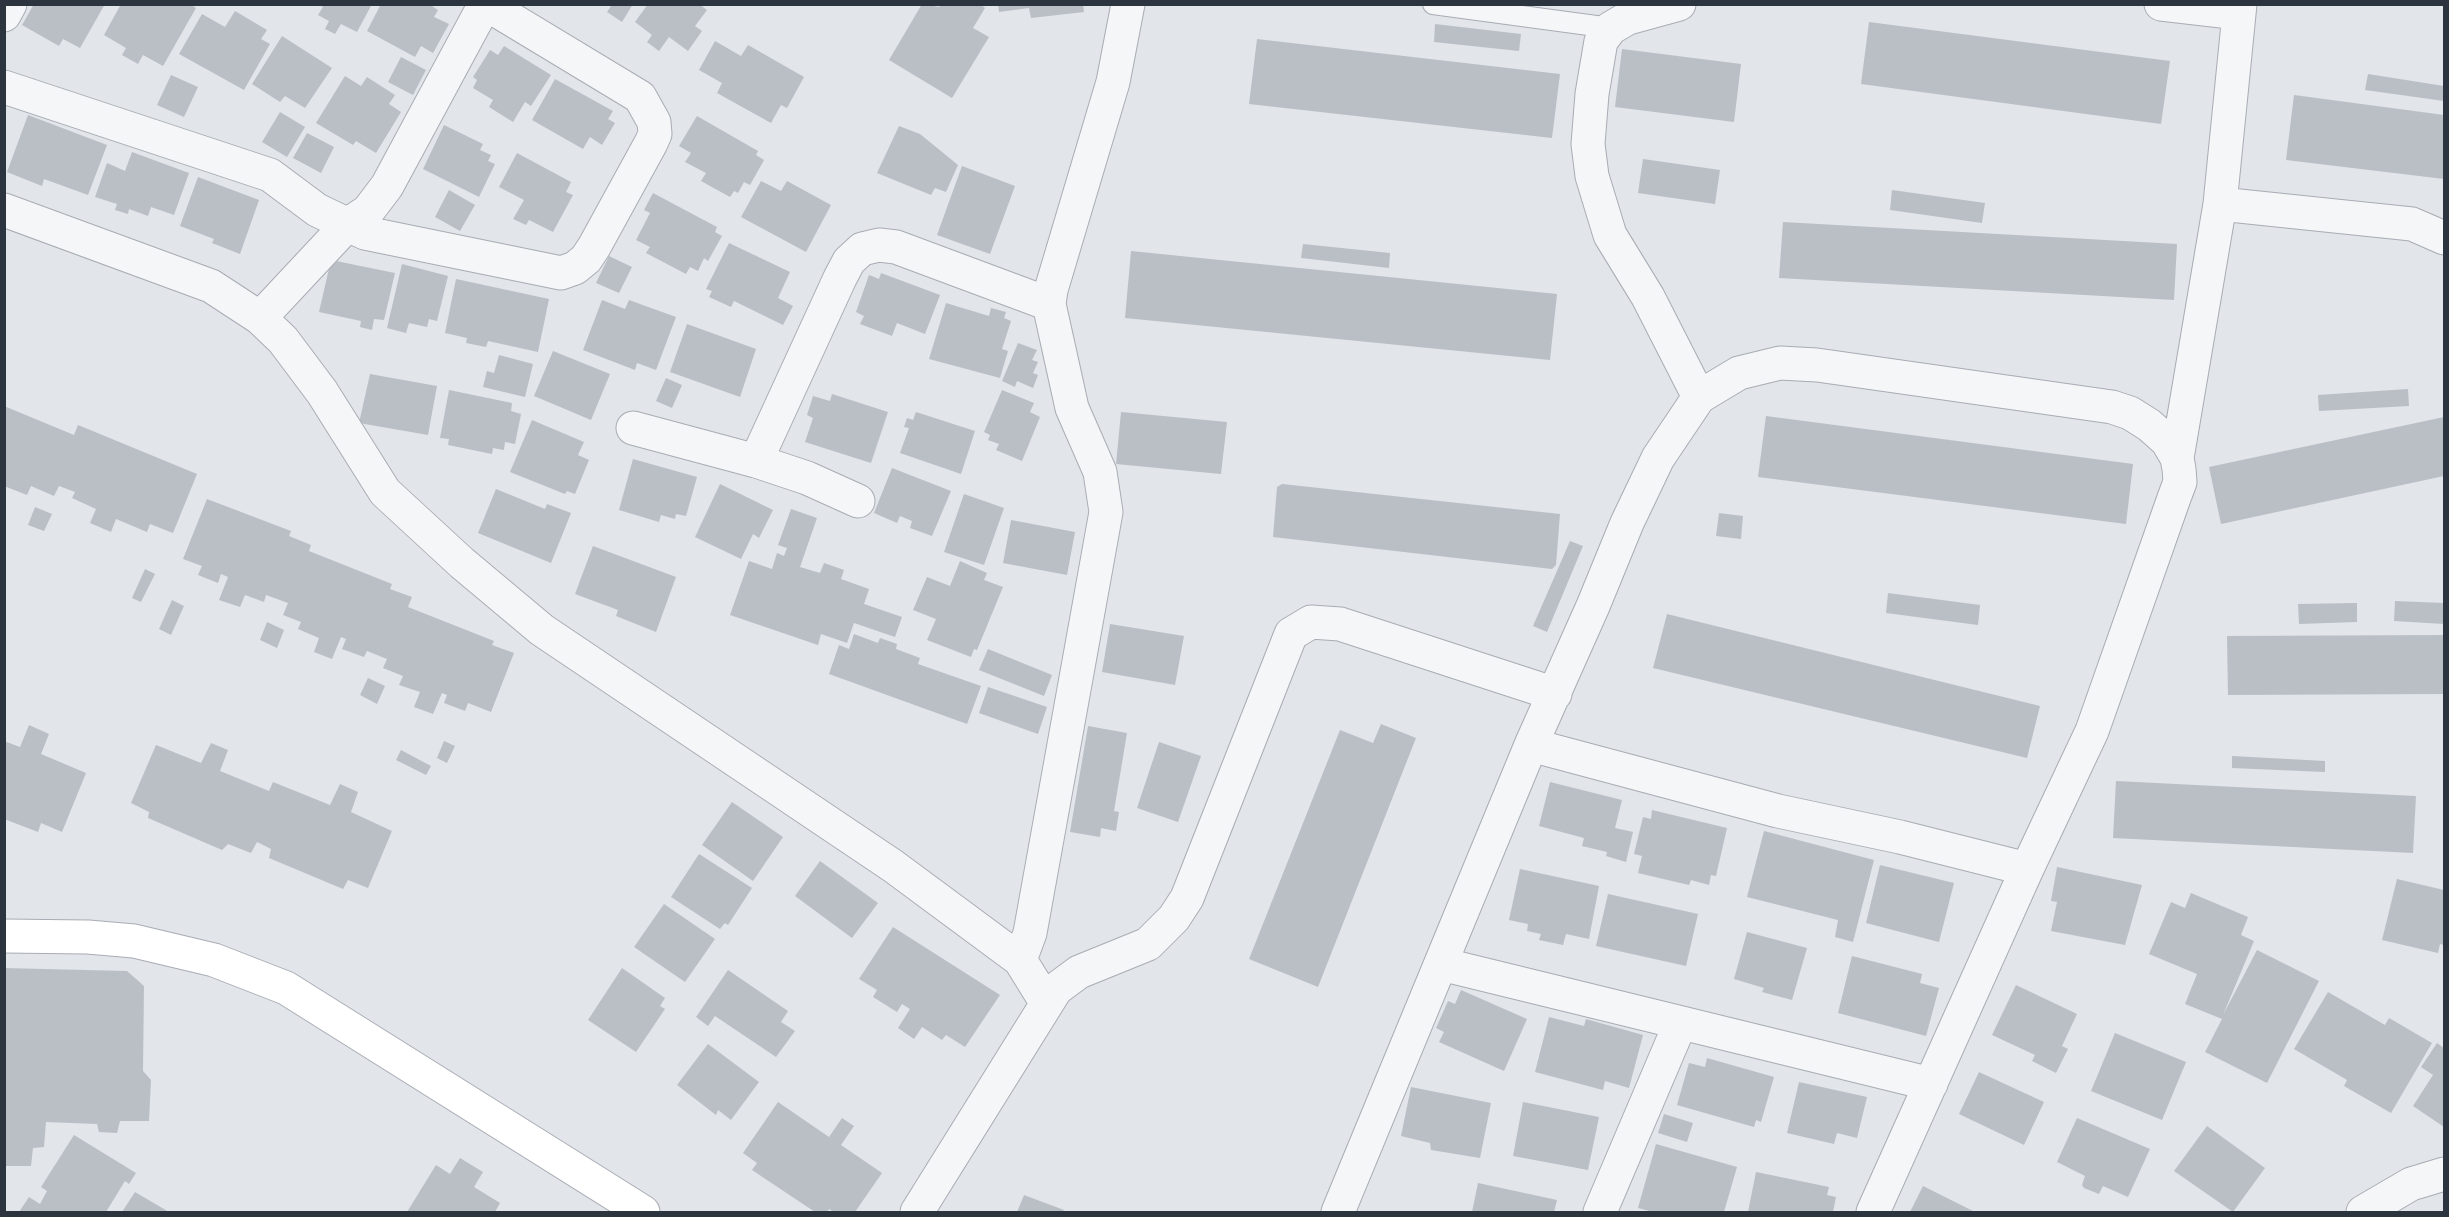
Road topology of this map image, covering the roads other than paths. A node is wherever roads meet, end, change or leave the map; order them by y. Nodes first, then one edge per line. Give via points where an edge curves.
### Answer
1 (10, 4) edge
2 (485, 4) edge
3 (1128, 4) edge
4 (1433, 4) edge
5 (1679, 4) edge
6 (2161, 4) edge
7 (2240, 9) edge
8 (4, 15) edge
9 (1611, 28) junction
10 (4, 87) edge
11 (2220, 204) junction
12 (4, 210) edge
13 (348, 225) junction
14 (2445, 238) edge
15 (1049, 304) junction
16 (260, 318) junction
17 (1699, 397) junction
18 (633, 428) dead end
19 (2177, 458) junction
20 (756, 461) junction
21 (858, 501) dead end
22 (1555, 694) junction
23 (1531, 745) junction
24 (2027, 870) junction
25 (4, 936) edge
26 (1020, 960) junction
27 (1441, 964) junction
28 (1047, 1002) junction
29 (1680, 1024) junction
30 (1931, 1084) junction
31 (2445, 1174) edge
32 (643, 1212) edge
33 (917, 1212) edge
34 (1338, 1212) edge
35 (1600, 1212) edge
36 (1873, 1212) edge
37 (2363, 1212) edge

1 - 8 street
2 - 13 street via 387,186 368,211
2 - 13 street via 639,97 654,122 651,144 594,248 575,268 550,272 375,236
3 - 15 street via 1113,82
4 - 9 lane
5 - 9 street via 1628,18
6 - 7 street
7 - 11 street
9 - 17 street via 1598,49 1592,94 1588,144 1592,176 1610,235
10 - 13 street via 270,175 317,210
11 - 14 street via 2412,224
11 - 19 street
12 - 16 street via 211,286
13 - 16 street
15 - 20 street via 896,247 862,249 849,261 840,278
15 - 26 street via 1072,408 1100,472 1106,512 1030,933
16 - 26 street via 283,340 322,392 385,492 470,570 542,630 893,866
17 - 19 street via 1760,366 1817,365 2112,408 2149,425 2167,441
17 - 22 street via 1658,458
18 - 20 street
19 - 24 street via 2180,482 2121,657 2092,731
20 - 21 street via 807,477
22 - 23 street
22 - 28 street via 1340,624 1323,621 1299,627 1285,645 1187,898 1174,918 1148,945 1079,972 1056,989
23 - 24 street via 1778,811
23 - 27 street
24 - 30 street
25 - 32 street via 134,941 214,960 286,988
26 - 28 street
27 - 29 street
27 - 34 street
28 - 33 street
29 - 30 street
29 - 35 street
30 - 36 street
31 - 37 street via 2411,1184

